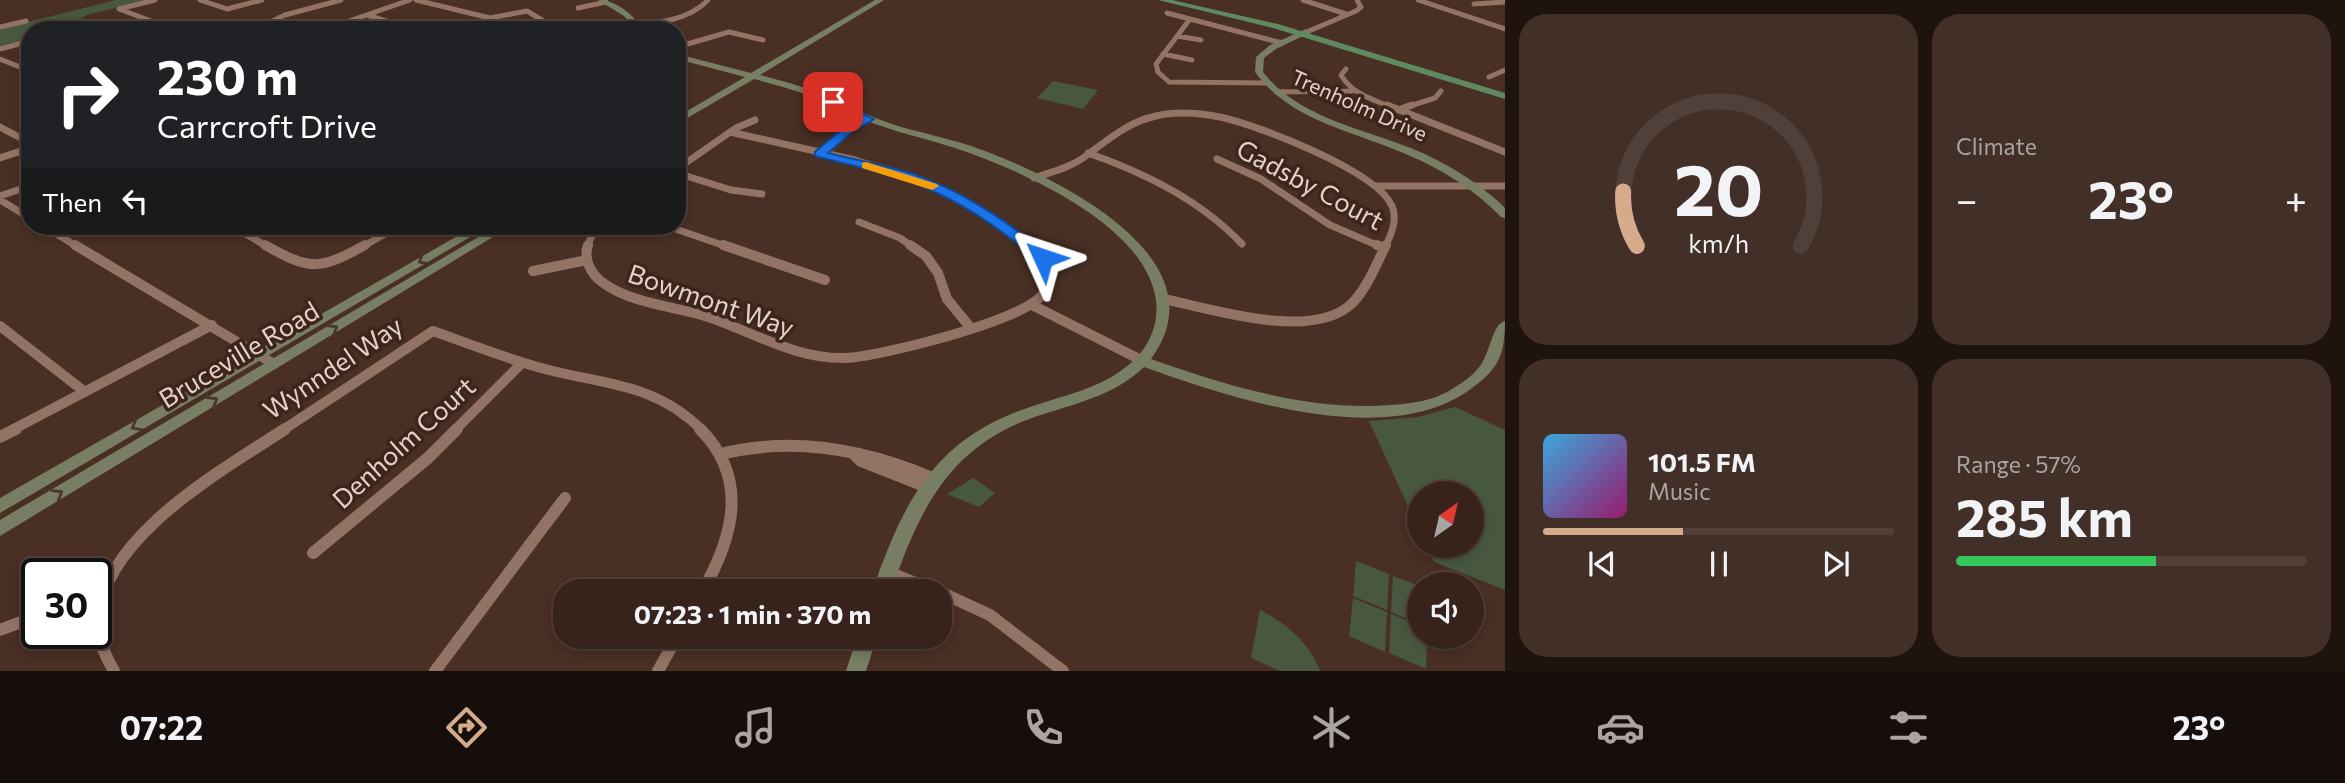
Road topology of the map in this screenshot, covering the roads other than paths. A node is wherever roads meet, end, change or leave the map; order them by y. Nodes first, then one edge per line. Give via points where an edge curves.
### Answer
1 (155, 0) edge
2 (200, 0) edge
3 (262, 0) edge
4 (322, 0) edge
5 (341, 0) edge
6 (410, 0) edge
7 (416, 0) edge
8 (708, 0) edge
9 (867, 0) edge
10 (880, 0) edge
11 (1162, 0) edge
12 (1171, 0) edge
13 (1180, 0) edge
14 (1303, 0) edge
15 (1357, 0) edge
16 (1418, 0) edge
17 (604, 1) edge
18 (1505, 1) edge
19 (330, 3) junction
20 (1474, 4) dead end
21 (578, 8) dead end
22 (1167, 13) dead end
23 (1346, 14) junction
24 (366, 15) junction
25 (1190, 19) junction
26 (151, 21) edge
27 (272, 21) edge
28 (349, 21) edge
29 (386, 21) edge
30 (543, 21) edge
31 (632, 21) edge
32 (662, 21) edge
33 (21, 22) edge
34 (0, 27) edge
35 (1505, 29) edge
36 (1306, 33) junction
37 (1177, 36) junction
38 (763, 40) dead end
39 (1200, 40) dead end
40 (21, 43) edge
41 (1282, 43) junction
42 (686, 44) edge
43 (0, 49) edge
44 (1163, 54) junction
45 (0, 59) edge
46 (686, 59) edge
47 (1192, 60) dead end
48 (21, 67) edge
49 (1346, 69) dead end
50 (1505, 70) edge
51 (747, 75) junction
52 (1489, 77) dead end
53 (1266, 83) junction
54 (1352, 90) junction
55 (1505, 90) edge
56 (1441, 91) dead end
57 (1276, 92) junction
58 (1505, 96) edge
59 (686, 106) edge
60 (1398, 110) junction
61 (686, 115) edge
62 (869, 119) junction
63 (755, 120) dead end
64 (0, 127) edge
65 (730, 132) junction
66 (21, 140) edge
67 (1505, 142) edge
68 (1491, 145) junction
69 (21, 149) edge
70 (1505, 152) edge
71 (1088, 153) junction
72 (820, 154) junction
73 (0, 158) edge
74 (1217, 159) dead end
75 (686, 164) edge
76 (686, 174) edge
77 (1034, 178) junction
78 (1376, 186) junction
79 (1505, 186) edge
80 (1473, 187) junction
81 (21, 190) edge
82 (762, 194) dead end
83 (0, 198) edge
84 (21, 212) edge
85 (1505, 215) edge
86 (859, 222) dead end
87 (686, 232) edge
88 (58, 235) edge
89 (251, 235) edge
90 (382, 235) edge
91 (466, 235) edge
92 (490, 235) edge
93 (590, 235) edge
94 (1242, 244) dead end
95 (1384, 248) junction
96 (587, 260) junction
97 (533, 271) dead end
98 (825, 280) dead end
99 (1164, 299) junction
100 (1032, 305) junction
101 (212, 325) junction
102 (1505, 325) edge
103 (970, 327) junction
104 (2, 330) edge
105 (258, 355) junction
106 (1143, 361) junction
107 (522, 363) junction
108 (274, 364) junction
109 (85, 391) junction
110 (0, 437) edge
111 (721, 454) junction
112 (929, 483) junction
113 (565, 498) dead end
114 (0, 506) edge
115 (0, 529) edge
116 (313, 553) dead end
117 (888, 572) junction
118 (112, 577) edge
119 (709, 579) edge
120 (886, 579) edge
121 (906, 579) edge
122 (952, 598) edge
123 (21, 622) edge
124 (0, 630) edge
125 (104, 649) edge
126 (671, 649) edge
127 (863, 649) edge
128 (114, 671) edge
129 (435, 671) edge
130 (659, 671) edge
131 (856, 671) edge
132 (1063, 671) edge

1 - 26 street via 119,9
2 - 3 street via 227,9
4 - 19 street
5 - 19 street
6 - 24 street
7 - 30 street via 490,18 527,11
8 - 32 street via 685,15
9 - 51 street
10 - 51 street
11 - 36 main road
12 - 13 main road
13 - 36 main road
14 - 23 street
15 - 23 street via 1361,7
16 - 35 street
17 - 21 street
17 - 31 street
18 - 20 street
19 - 27 street
22 - 25 street
23 - 36 street
24 - 28 street
24 - 29 street
25 - 37 street
25 - 41 street
33 - 34 street
36 - 41 street, Trenholm Drive
36 - 55 main road
36 - 58 main road
37 - 39 street
37 - 44 street
38 - 42 street via 730,32
40 - 43 street
41 - 53 street, Trenholm Drive via 1259,59 1259,72
44 - 47 street
44 - 53 street via 1155,67 1169,82
45 - 48 street
46 - 51 street
49 - 54 street via 1341,78
50 - 52 street
51 - 59 street
51 - 61 street
51 - 62 street via 816,94
53 - 57 street, Trenholm Drive
54 - 57 street
54 - 60 street
56 - 60 street
57 - 80 street, Trenholm Drive via 1320,116 1432,162
60 - 68 street
62 - 72 street
62 - 77 street via 969,149
63 - 65 street
64 - 66 street
65 - 72 street
65 - 75 street
67 - 68 street
68 - 70 street
69 - 73 street
71 - 77 street via 1073,164
71 - 78 street via 1148,118 1199,114 1250,126
71 - 94 street via 1178,194
72 - 100 street via 924,183 1019,236 1038,252 1049,270 1047,289
74 - 95 street, Gadsby Court via 1268,183 1321,220
76 - 82 street via 731,190
77 - 99 street via 1108,221 1133,242 1156,273
78 - 80 street
78 - 95 street via 1395,214
79 - 80 street
80 - 85 street, Trenholm Drive
81 - 83 street
83 - 84 street
86 - 103 street via 901,238 926,256 947,299
87 - 98 street
88 - 101 street
89 - 90 street via 303,264 317,266
91 -> 105 street, Bruceville Road
108 -> 92 street, Bruceville Road
93 - 96 street
95 - 99 street via 1350,306 1320,319 1271,319
96 - 97 street
96 - 103 street, Bowmont Way via 601,281 628,297 700,314 819,357 869,356
99 - 106 street via 1162,325
100 - 103 street, Bowmont Way
100 - 106 street
101 - 105 street
101 - 109 street
102 - 106 street via 1490,361 1475,381 1445,399 1386,411 1276,403
104 - 109 street
105 - 108 street
105 -> 114 street, Bruceville Road
106 - 112 street via 1094,394 992,428 953,456
107 - 111 street, Wynndel Way via 624,385 662,399 693,419
107 - 116 street, Denholm Court via 428,458
107 - 118 street, Wynndel Way via 433,331 172,505 130,548
115 -> 108 street, Bruceville Road
109 - 110 street
111 - 112 street via 770,444 853,453 861,461
111 - 119 street, Wynndel Way via 732,501 730,527
112 - 117 street via 913,509
113 - 129 street
117 - 120 street
117 - 121 street
122 - 132 street via 990,615
123 - 124 street
125 - 128 street, Wynndel Way
126 - 130 street
127 - 131 street

